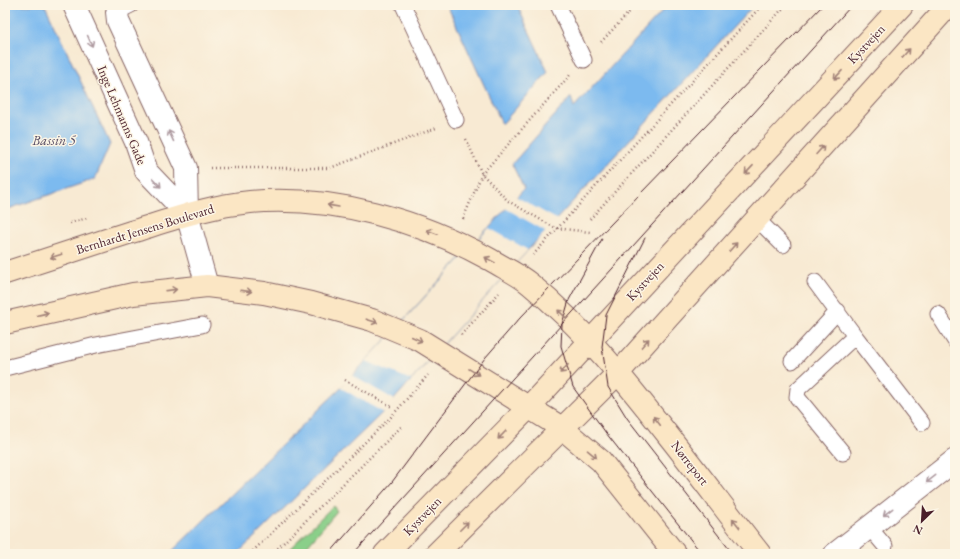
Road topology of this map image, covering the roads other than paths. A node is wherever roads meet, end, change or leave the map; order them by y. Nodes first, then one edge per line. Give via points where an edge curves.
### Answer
1 (74, 5) edge
2 (403, 5) edge
3 (558, 5) edge
4 (902, 5) edge
5 (949, 5) edge
6 (122, 7) edge
7 (584, 60) road end
8 (456, 120) road end
9 (187, 214) junction
10 (757, 219) junction
11 (783, 244) dead end
12 (5, 273) edge
13 (816, 282) dead end
14 (207, 286) junction
15 (838, 311) junction
16 (938, 314) dead end
17 (5, 323) edge
18 (202, 325) dead end
19 (855, 336) junction
20 (590, 340) junction
21 (955, 341) edge
22 (792, 361) dead end
23 (5, 368) edge
24 (619, 372) junction
25 (529, 407) junction
26 (922, 423) dead end
27 (562, 428) junction
28 (843, 453) dead end
29 (953, 458) edge
30 (869, 527) junction
31 (885, 546) dead end
32 (385, 554) edge
33 (436, 554) edge
34 (675, 554) edge
35 (760, 554) edge
36 (835, 554) edge

1 -> 9 street, Inge Lehmanns Gade via 136,142 146,171
2 - 8 lane
3 - 7 lane
4 -> 20 street, Kystvejen
10 -> 5 street
9 -> 6 street, Inge Lehmanns Gade via 186,168 118,21
9 -> 12 street, Bernhardt Jensens Boulevard
9 - 14 street, Inge Lehmanns Gade
20 -> 9 street, Bernhardt Jensens Boulevard via 514,273 461,245 406,223 327,205 282,201 249,202
10 - 11 lane
24 -> 10 street
13 - 15 lane
17 -> 14 street via 133,294
14 -> 25 street via 264,293 311,303 394,329 420,340
15 - 19 lane
15 - 22 lane
16 - 21 lane
18 - 23 lane via 96,345
19 - 26 lane
19 - 28 lane via 798,389 797,397
20 - 24 street, Bernhardt Jensens Boulevard
20 -> 25 street, Kystvejen
24 - 27 street
35 -> 24 street, Nørreport
25 - 27 street
25 -> 32 street, Kystvejen
33 -> 27 street
27 -> 34 street via 601,462
29 -> 30 street
30 - 31 lane
30 - 36 street

